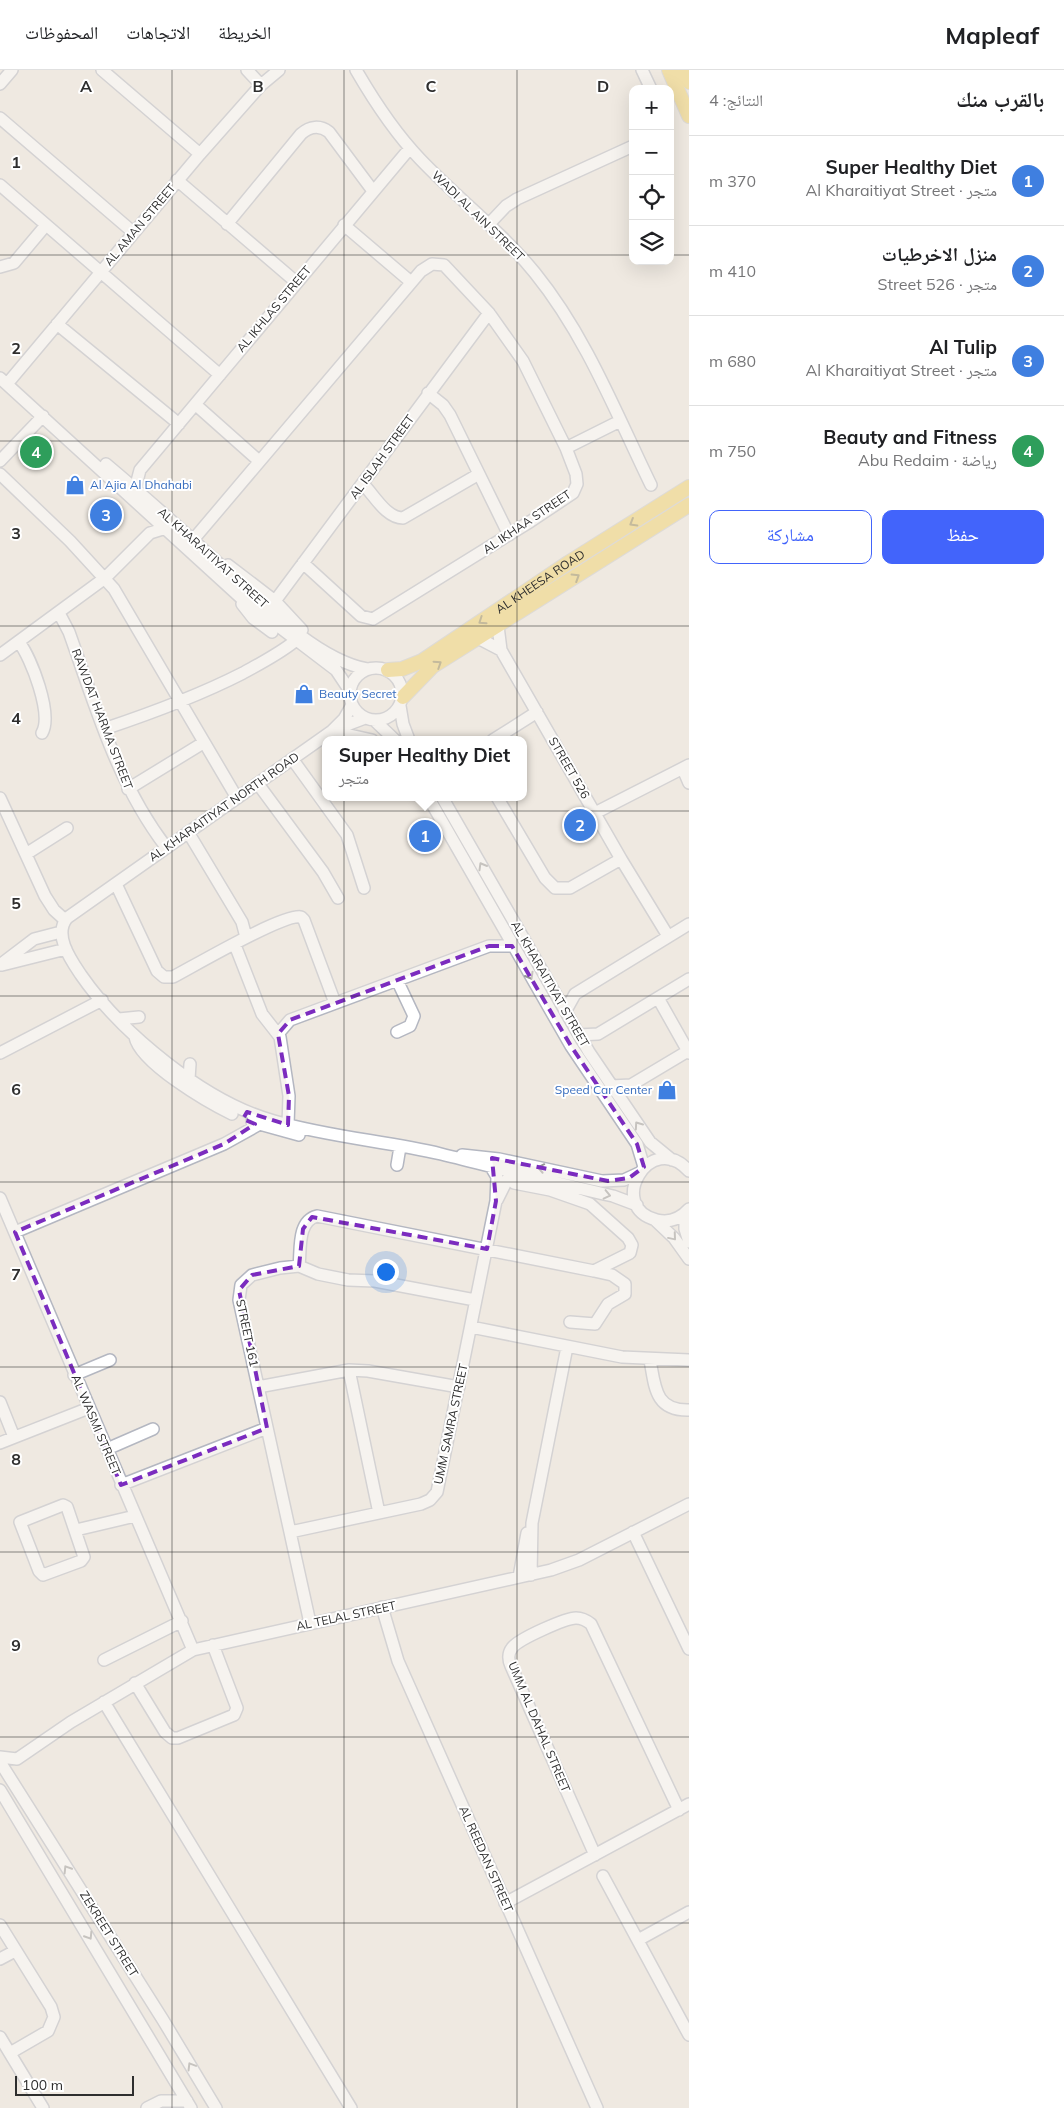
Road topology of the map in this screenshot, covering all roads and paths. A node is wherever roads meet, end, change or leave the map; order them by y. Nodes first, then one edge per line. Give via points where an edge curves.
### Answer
1 (12, 70) edge
2 (248, 70) edge
3 (279, 70) edge
4 (356, 70) edge
5 (642, 70) edge
6 (668, 70) edge
7 (684, 70) edge
8 (106, 71) edge
9 (689, 82) edge
10 (0, 84) edge
11 (261, 85) junction
12 (649, 85) edge
13 (689, 116) edge
14 (0, 118) edge
15 (410, 148) junction
16 (629, 148) edge
17 (200, 154) junction
18 (177, 180) junction
19 (0, 185) edge
20 (373, 191) junction
21 (227, 224) junction
22 (489, 224) junction
23 (46, 225) junction
24 (344, 225) junction
25 (134, 232) junction
26 (0, 267) edge
27 (100, 273) junction
28 (296, 282) junction
29 (411, 282) junction
30 (489, 313) junction
31 (57, 324) junction
32 (220, 375) junction
33 (3, 381) edge
34 (428, 393) junction
35 (196, 405) junction
36 (43, 416) junction
37 (620, 421) junction
38 (179, 424) junction
39 (566, 448) junction
40 (0, 461) edge
41 (259, 461) junction
42 (140, 470) junction
43 (0, 474) edge
44 (479, 474) junction
45 (689, 474) edge
46 (122, 478) junction
47 (363, 484) junction
48 (651, 485) dead end
49 (689, 488) edge
50 (135, 489) junction
51 (689, 505) edge
52 (658, 508) junction
53 (158, 515) junction
54 (689, 516) edge
55 (661, 524) junction
56 (166, 528) junction
57 (150, 533) junction
58 (509, 535) junction
59 (190, 544) junction
60 (217, 562) junction
61 (303, 563) junction
62 (105, 578) junction
63 (275, 601) junction
64 (59, 613) junction
65 (498, 626) junction
66 (478, 638) junction
67 (297, 641) junction
68 (19, 642) junction
69 (501, 650) junction
70 (0, 655) edge
71 (367, 669) junction
72 (388, 670) junction
73 (350, 691) junction
74 (401, 701) junction
75 (180, 702) junction
76 (352, 705) junction
77 (537, 712) junction
78 (370, 719) junction
79 (104, 730) junction
80 (332, 731) junction
81 (42, 732) dead end
82 (325, 736) edge
83 (354, 736) edge
84 (390, 736) edge
85 (408, 736) edge
86 (500, 736) edge
87 (322, 738) edge
88 (203, 744) junction
89 (293, 760) junction
90 (686, 767) edge
91 (689, 783) edge
92 (258, 784) junction
93 (128, 789) junction
94 (0, 798) edge
95 (237, 798) junction
96 (322, 800) edge
97 (323, 801) edge
98 (430, 801) edge
99 (444, 801) edge
100 (499, 801) edge
101 (595, 813) junction
102 (455, 819) junction
103 (444, 826) junction
104 (67, 828) dead end
105 (188, 832) junction
106 (468, 842) junction
107 (166, 847) junction
108 (456, 848) junction
109 (26, 854) junction
110 (621, 859) junction
111 (116, 884) junction
112 (494, 886) junction
113 (364, 888) dead end
114 (482, 893) junction
115 (338, 898) dead end
116 (65, 920) junction
117 (689, 924) edge
118 (500, 926) junction
119 (61, 932) junction
120 (668, 936) junction
121 (246, 938) junction
122 (236, 945) junction
123 (489, 946) junction
124 (512, 946) junction
125 (73, 954) junction
126 (0, 965) edge
127 (98, 976) dead end
128 (689, 979) edge
129 (398, 980) junction
130 (89, 986) junction
131 (554, 994) junction
132 (574, 994) junction
133 (658, 998) junction
134 (102, 1000) junction
135 (335, 1003) junction
136 (565, 1012) junction
137 (139, 1017) dead end
138 (119, 1019) junction
139 (397, 1032) dead end
140 (135, 1034) junction
141 (278, 1034) junction
142 (598, 1034) junction
143 (578, 1035) junction
144 (0, 1052) edge
145 (589, 1052) junction
146 (688, 1052) edge
147 (190, 1064) dead end
148 (189, 1080) junction
149 (631, 1085) junction
150 (611, 1086) junction
151 (623, 1104) junction
152 (245, 1116) junction
153 (258, 1125) junction
154 (288, 1125) junction
155 (244, 1131) junction
156 (352, 1134) junction
157 (400, 1147) junction
158 (441, 1154) junction
159 (672, 1160) junction
160 (397, 1165) dead end
161 (491, 1168) junction
162 (642, 1170) junction
163 (689, 1171) edge
164 (514, 1178) junction
165 (580, 1194) junction
166 (0, 1198) edge
167 (496, 1201) junction
168 (637, 1205) junction
169 (687, 1211) edge
170 (654, 1219) junction
171 (15, 1232) junction
172 (689, 1242) edge
173 (487, 1249) junction
174 (689, 1259) edge
175 (299, 1266) junction
176 (594, 1270) junction
177 (475, 1300) junction
178 (570, 1322) dead end
179 (471, 1327) junction
180 (567, 1346) junction
181 (110, 1360) dead end
182 (650, 1360) junction
183 (689, 1360) edge
184 (349, 1370) junction
185 (74, 1375) junction
186 (258, 1387) junction
187 (459, 1387) junction
188 (0, 1402) edge
189 (89, 1408) junction
190 (689, 1410) edge
191 (267, 1428) junction
192 (153, 1429) dead end
193 (14, 1437) junction
194 (0, 1443) edge
195 (106, 1449) junction
196 (121, 1485) junction
197 (689, 1504) edge
198 (378, 1513) junction
199 (135, 1516) junction
200 (532, 1523) junction
201 (76, 1530) junction
202 (290, 1532) junction
203 (633, 1532) junction
204 (531, 1575) junction
205 (519, 1577) junction
206 (382, 1608) junction
207 (182, 1621) junction
208 (310, 1623) junction
209 (213, 1645) junction
210 (689, 1649) edge
211 (193, 1650) junction
212 (104, 1660) dead end
213 (135, 1683) junction
214 (104, 1702) junction
215 (0, 1757) edge
216 (17, 1759) junction
217 (0, 1762) edge
218 (12, 1780) junction
219 (0, 1790) edge
220 (684, 1807) edge
221 (594, 1855) junction
222 (603, 1876) dead end
223 (505, 1903) junction
224 (688, 1915) edge
225 (0, 1925) edge
226 (638, 1940) junction
227 (16, 1951) junction
228 (0, 1959) edge
229 (689, 2035) edge
230 (0, 2037) edge
231 (10, 2053) junction
232 (174, 2078) junction
233 (161, 2101) junction
234 (189, 2104) edge
235 (43, 2108) edge
236 (147, 2108) edge
237 (216, 2108) edge
238 (350, 2108) edge
239 (597, 2108) edge

1 - 10 street
2 - 11 street
3 - 11 street, AL AMAN STREET
4 - 15 street, WADI AL AIN STREET
5 - 12 street
6 - 13 main road
7 - 9 main road
8 - 17 street
11 - 17 street, AL AMAN STREET
14 - 25 street
15 - 20 street, AL IKHLAS STREET
15 - 22 street, WADI AL AIN STREET
16 - 22 street via 517,199
17 - 18 street, AL AMAN STREET
18 - 21 street
18 - 25 street, AL AMAN STREET
19 - 23 street
20 - 21 street via 329,132 311,127 301,134
20 - 24 street, AL IKHLAS STREET
21 - 28 street
22 - 37 street, WADI AL AIN STREET via 530,266 557,303 584,348
23 - 26 street via 14,262
23 - 27 street
24 - 28 street, AL IKHLAS STREET
24 - 29 street
25 - 27 street, AL AMAN STREET
27 - 31 street, AL AMAN STREET
27 - 32 street
28 - 32 street, AL IKHLAS STREET
29 - 30 street, AL IKHAA STREET via 428,265 444,265
29 - 41 street, AL IKHAA STREET
30 - 34 street, AL ISLAH STREET
30 - 39 street, AL IKHAA STREET via 523,361
31 - 33 street, AL AMAN STREET
31 - 38 street
32 - 35 street, AL IKHLAS STREET
33 - 36 street, AL KHARAITIYAT STREET
34 - 44 street via 450,415
34 - 47 street, AL ISLAH STREET
35 - 38 street, AL IKHLAS STREET
35 - 41 street
36 - 40 street
36 - 46 street, AL KHARAITIYAT STREET
36 - 53 street, AL KHARAITIYAT STREET
37 - 39 street
37 - 48 street, WADI AL AIN STREET
38 - 42 street, AL IKHLAS STREET
39 - 58 street, AL IKHAA STREET via 576,474 576,489
41 - 59 street, AL IKHAA STREET
42 - 46 street, AL IKHLAS STREET
42 - 50 street, AL IKHLAS STREET
43 - 62 street
44 - 47 street via 403,518 388,512
44 - 58 street
45 - 52 main road
46 - 50 street, AL KHARAITIYAT STREET
47 - 61 street, AL ISLAH STREET
49 - 52 main road, AL KHEESA ROAD
50 - 53 street, AL KHARAITIYAT STREET
51 - 55 main road, AL KHEESA ROAD
52 -> 72 main road, AL KHEESA ROAD via 574,559 422,661 402,669
53 - 56 street, AL KHARAITIYAT STREET
53 - 57 street
53 - 59 street, AL KHARAITIYAT STREET
54 - 55 main road
65 -> 55 main road, AL KHEESA ROAD
56 - 57 street
56 - 59 street, AL KHARAITIYAT STREET
57 - 62 street
58 - 61 street, AL IKHAA STREET via 373,619 361,616
59 - 60 street, AL KHARAITIYAT STREET
59 - 67 street, AL KHARAITIYAT STREET via 240,597
60 - 63 street via 239,572
60 - 67 street, AL KHARAITIYAT STREET
61 - 63 street, AL ISLAH STREET
62 - 64 street
62 - 75 street
63 - 67 street via 299,624
64 - 68 street
64 - 79 street, RAWDAT HARMA STREET via 70,632
65 - 66 main road, AL KHEESA ROAD
65 - 69 street, STREET 526
66 - 69 street
74 -> 66 main road, AL KHEESA ROAD via 433,666
67 - 71 street, AL KHARAITIYAT STREET
67 - 73 street, AL KHARAITIYAT STREET via 342,677
67 - 75 street via 269,659
68 - 70 street
68 - 81 street via 30,661 46,716
69 - 77 street, STREET 526
71 - 72 street
71 - 73 street via 357,676
72 - 74 street via 399,679
73 - 76 street
74 - 78 street via 390,717
74 - 85 street
75 - 79 street
75 - 88 street
76 - 78 street
76 - 80 street, AL KHARAITIYAT NORTH ROAD
77 - 86 street
77 - 101 street, STREET 526
78 - 80 street, AL KHARAITIYAT NORTH ROAD
78 - 84 street
79 - 93 street, RAWDAT HARMA STREET
80 - 82 street, AL KHARAITIYAT NORTH ROAD
80 - 83 street
87 - 89 street, AL KHARAITIYAT NORTH ROAD
88 - 93 street
88 - 95 street
89 - 92 street, AL KHARAITIYAT NORTH ROAD
89 - 96 street
90 - 91 street
90 - 101 street
92 - 95 street, AL KHARAITIYAT NORTH ROAD
92 - 115 street via 323,872
93 - 107 street, RAWDAT HARMA STREET
94 - 109 street
95 - 105 street, AL KHARAITIYAT NORTH ROAD
97 - 113 street via 347,835
98 - 103 street, AL KHARAITIYAT STREET
99 - 102 street, AL KHARAITIYAT STREET
100 - 110 street via 545,878 555,888 570,888
101 - 110 street, STREET 526
102 - 103 street via 450,827
102 - 106 street, AL KHARAITIYAT STREET
103 - 108 street, AL KHARAITIYAT STREET
104 - 109 street
105 - 107 street, AL KHARAITIYAT NORTH ROAD
105 - 121 street via 242,922
106 - 108 street
112 -> 106 street, AL KHARAITIYAT STREET
107 - 111 street, AL KHARAITIYAT NORTH ROAD
108 - 114 street, AL KHARAITIYAT STREET
109 - 116 street via 49,903
110 - 120 street, STREET 526
111 - 116 street, AL KHARAITIYAT NORTH ROAD
111 - 122 street via 161,975 173,977
112 - 114 street
112 - 131 street, AL KHARAITIYAT STREET
114 - 118 street, AL KHARAITIYAT STREET
116 - 119 street
117 - 120 street
118 - 123 street
118 - 124 street, AL KHARAITIYAT STREET
119 - 125 street
119 - 126 street via 34,939
120 - 132 street
121 - 122 street
121 - 135 street via 296,916 302,918
122 - 141 street via 262,1014
123 - 124 street
123 - 129 street
124 -> 162 street, AL KHARAITIYAT STREET via 570,1046 637,1144
125 - 126 street
125 - 130 street
127 - 130 street
128 - 133 street
129 - 135 street
129 - 139 street via 414,1016 410,1026
130 - 134 street
131 - 132 street
131 - 136 street, AL KHARAITIYAT STREET
132 - 136 street
133 - 142 street
133 - 146 street
134 - 138 street
134 - 144 street
135 - 141 street via 290,1020
136 - 143 street, AL KHARAITIYAT STREET
137 - 138 street
138 - 140 street
140 - 148 street
140 - 152 street via 140,1050 178,1082 204,1100
141 - 154 street via 290,1096
142 - 143 street
142 - 145 street
143 - 145 street, AL KHARAITIYAT STREET
145 - 150 street, AL KHARAITIYAT STREET
146 - 149 street
147 - 148 street
148 - 152 street
149 - 150 street
149 - 151 street
150 - 151 street, AL KHARAITIYAT STREET
159 -> 151 street, AL KHARAITIYAT STREET via 650,1142
152 - 153 street
152 - 154 street
152 - 155 street
153 - 155 street
153 - 156 street via 342,1143 348,1142
154 - 156 street
155 - 171 street via 224,1144
156 - 157 street
157 - 158 street
157 - 160 street
158 - 161 street
162 -> 158 street via 624,1180 602,1181 498,1159
159 - 162 street via 657,1160
159 - 163 street, AL KHARAITIYAT STREET
161 - 164 street
161 - 167 street, UMM SAMRA STREET via 497,1177
162 - 168 street via 634,1186
164 - 165 street
164 - 167 street, UMM SAMRA STREET via 507,1180
165 -> 168 street
165 - 176 street via 632,1245 626,1256
166 - 171 street, AL WASMI STREET
167 - 173 street, UMM SAMRA STREET
168 - 170 street
169 - 170 street via 670,1221
169 - 172 street via 685,1229
170 -> 174 street via 674,1238
171 - 185 street, AL WASMI STREET
173 - 175 street via 317,1216 308,1220 303,1228
173 - 176 street
173 - 177 street, UMM SAMRA STREET
175 - 177 street, STREET 161 via 348,1280 375,1281
175 - 186 street, STREET 161 via 252,1274 239,1290
176 - 178 street via 620,1280 626,1286 626,1292 608,1304 594,1324
177 - 179 street, UMM SAMRA STREET
179 - 180 street
179 - 187 street, UMM SAMRA STREET
180 - 182 street
180 - 200 street
181 - 185 street
182 - 183 street
182 - 190 street via 659,1397 676,1410
184 - 186 street
184 - 187 street
184 - 198 street
185 - 189 street, AL WASMI STREET
186 - 191 street, STREET 161
187 - 198 street, UMM SAMRA STREET via 437,1492 426,1503
188 - 193 street
189 - 193 street
189 - 195 street, AL WASMI STREET
191 - 196 street
191 - 202 street, STREET 161
192 - 195 street
193 - 194 street
195 - 196 street, AL WASMI STREET
196 - 199 street, AL WASMI STREET
197 - 203 street, AL TELAL STREET
198 - 202 street, UMM SAMRA STREET
199 - 201 street
199 - 207 street, AL WASMI STREET
200 - 204 street
200 - 205 street via 525,1539
201 - 201 street via 63,1504 22,1519 20,1524 38,1571 45,1575 82,1560 84,1555
202 - 208 street
203 - 204 street, AL TELAL STREET via 570,1564
203 - 210 street
204 - 205 street, AL TELAL STREET
205 - 206 street, AL TELAL STREET
206 - 208 street, AL TELAL STREET
206 - 223 street, AL REEDAN STREET via 398,1661
207 - 211 street, AL WASMI STREET
207 - 212 street
208 - 209 street, AL TELAL STREET
209 - 211 street, AL TELAL STREET
209 - 213 street via 238,1708 234,1716 172,1738 164,1732
211 - 213 street, AL TELAL STREET
213 - 214 street, AL TELAL STREET
214 - 216 street, AL TELAL STREET
214 - 238 street
215 - 216 street
216 - 218 street
217 - 218 street, ZEKREET STREET
237 -> 218 street, ZEKREET STREET
219 -> 232 street, ZEKREET STREET
220 - 221 street
220 - 221 street, UMM AL DAHAL STREET via 591,1624 581,1619 570,1619 521,1640 511,1649 510,1666
221 - 223 street
222 - 226 street
223 - 239 street, AL REEDAN STREET
224 - 226 street
225 - 227 street
226 - 229 street
227 - 228 street
227 - 231 street via 54,2017 48,2031
230 - 231 street
231 - 235 street
232 - 233 street via 170,2091
232 - 234 street, ZEKREET STREET
233 - 234 street
233 - 236 street

